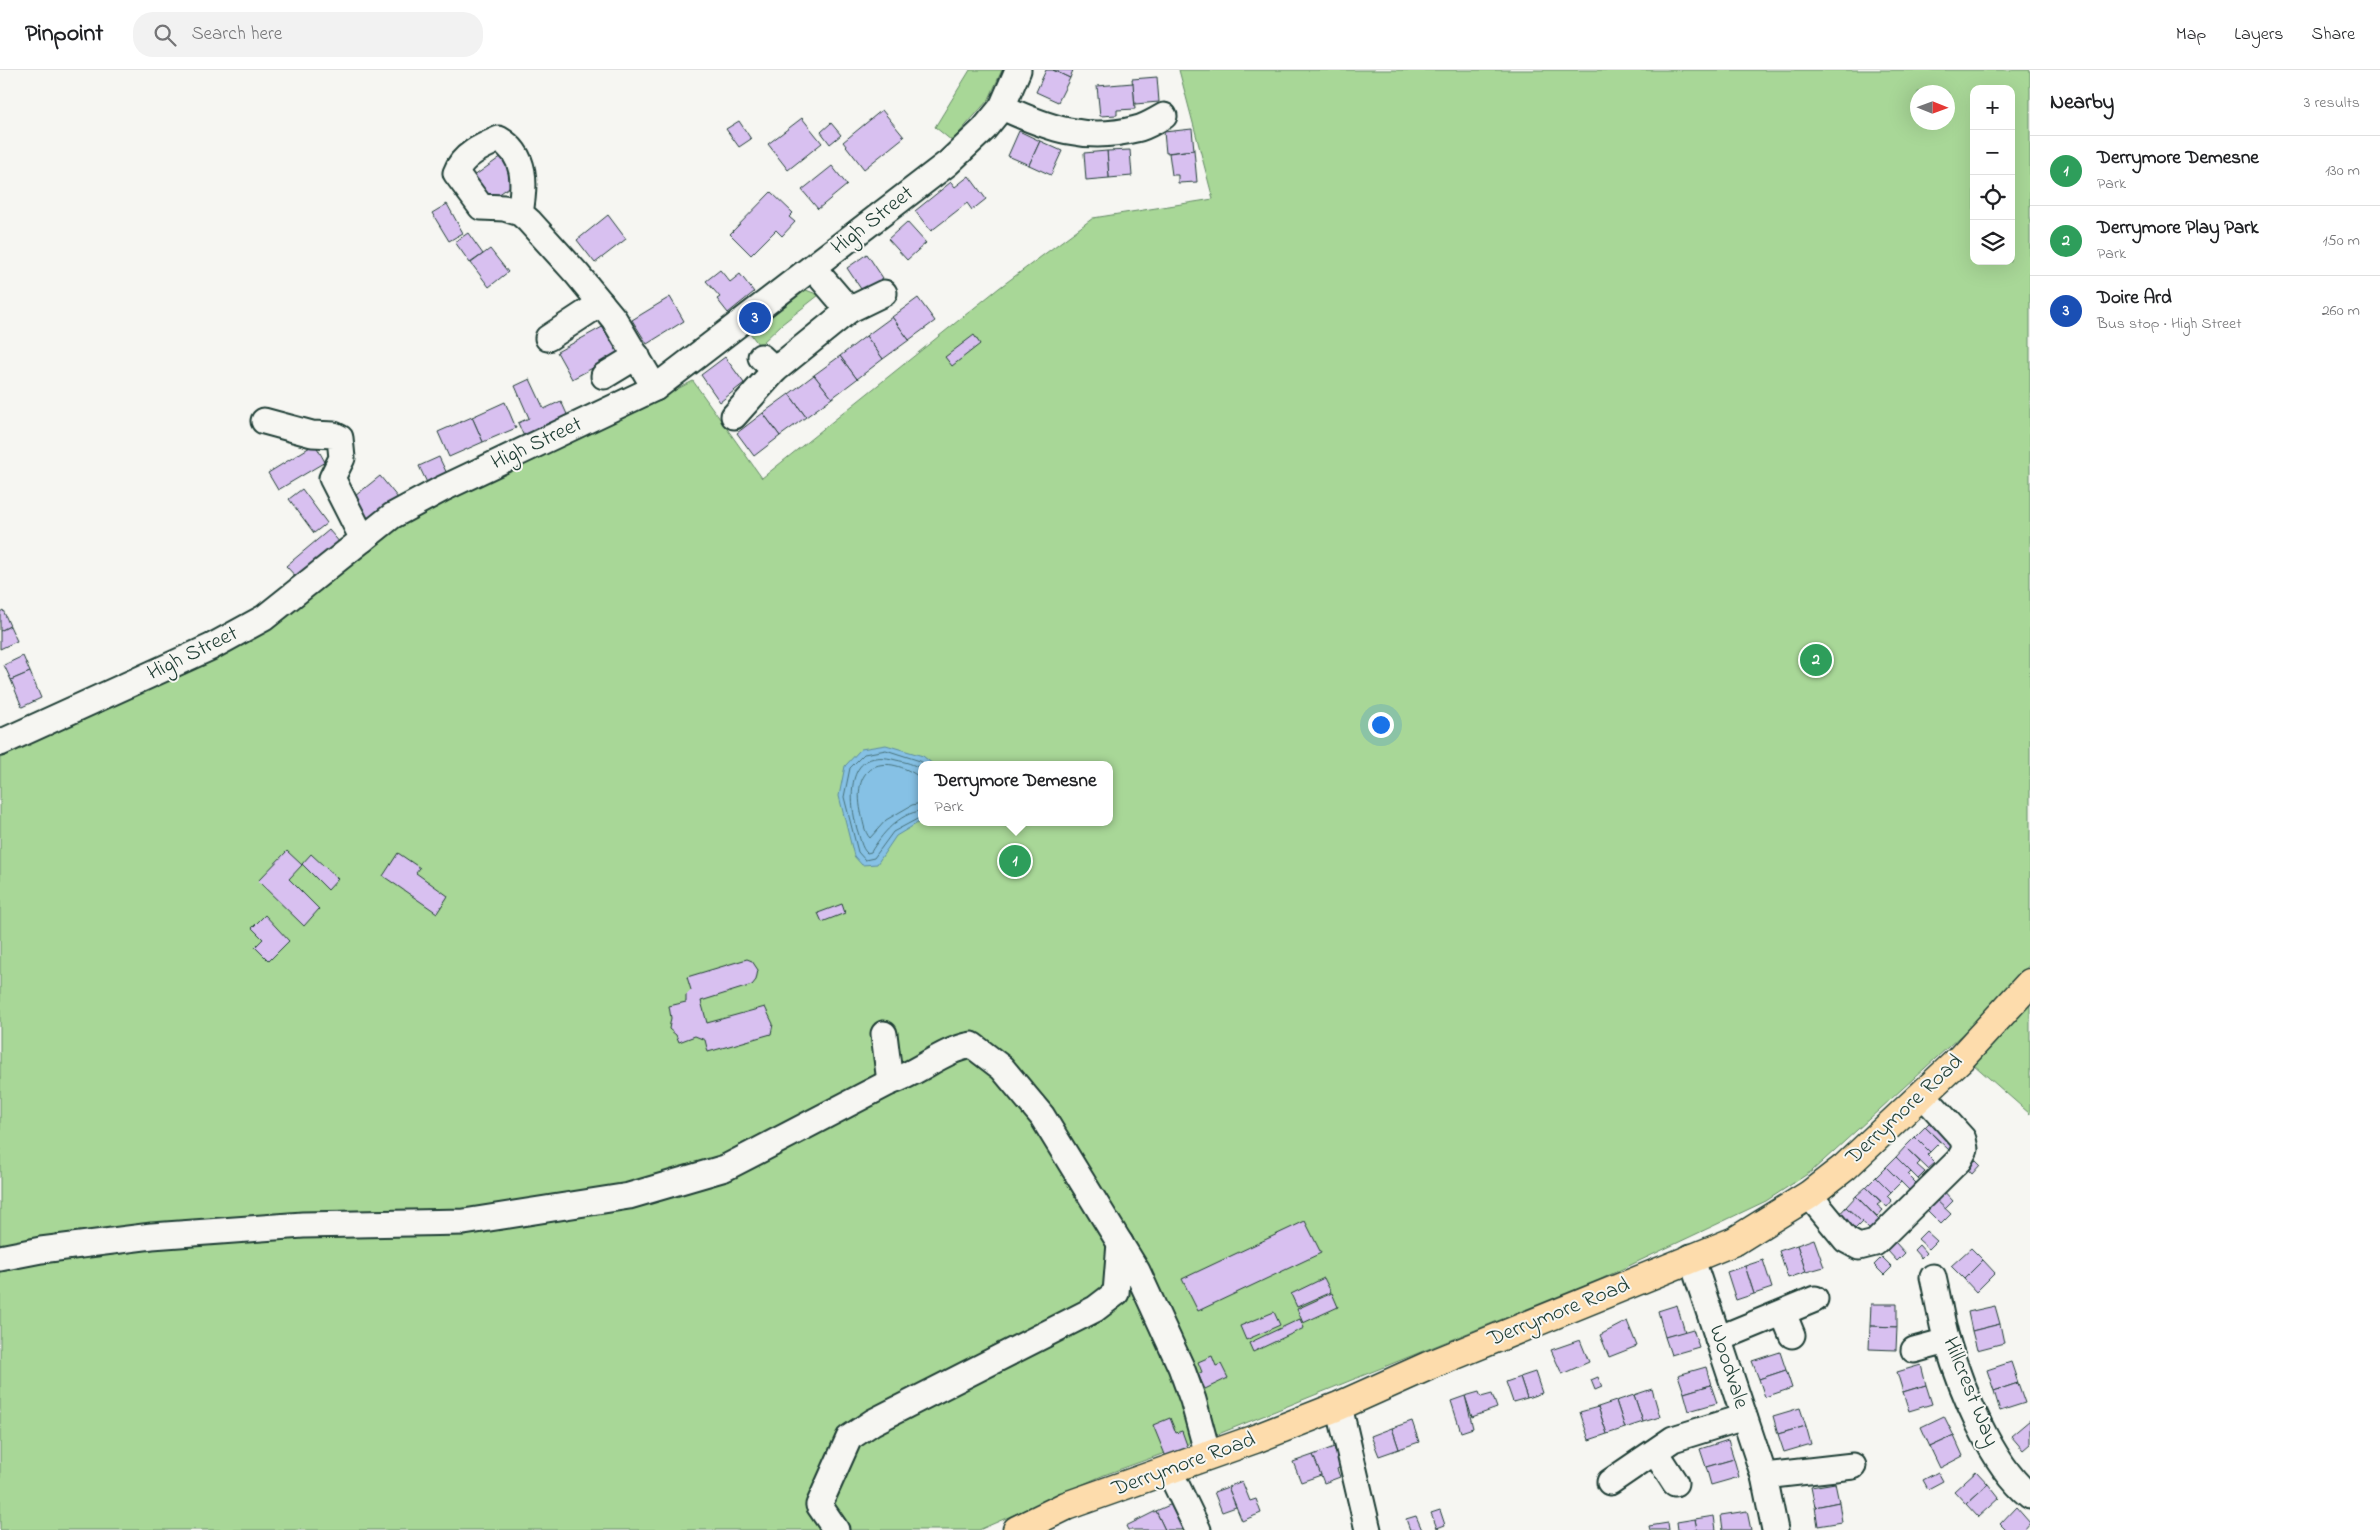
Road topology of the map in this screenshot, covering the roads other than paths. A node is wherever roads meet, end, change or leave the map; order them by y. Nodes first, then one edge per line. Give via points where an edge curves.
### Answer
1 (1018, 70) edge
2 (1002, 107) junction
3 (1164, 116) dead end
4 (520, 213) dead end
5 (813, 268) junction
6 (884, 293) dead end
7 (601, 303) junction
8 (849, 310) junction
9 (548, 338) dead end
10 (636, 356) junction
11 (604, 376) dead end
12 (655, 388) junction
13 (734, 416) dead end
14 (264, 421) dead end
15 (363, 539) junction
16 (3, 734) edge
17 (2030, 983) edge
18 (884, 1034) dead end
19 (890, 1082) junction
20 (1923, 1096) junction
21 (1809, 1196) junction
22 (1120, 1243) junction
23 (1691, 1257) junction
24 (0, 1258) edge
25 (1933, 1277) dead end
26 (1815, 1299) dead end
27 (1718, 1339) junction
28 (1947, 1341) junction
29 (1914, 1350) dead end
30 (1339, 1406) junction
31 (1744, 1417) junction
32 (1655, 1452) junction
33 (1208, 1455) junction
34 (1853, 1466) dead end
35 (1169, 1470) junction
36 (1764, 1476) junction
37 (1610, 1482) dead end
38 (1675, 1483) dead end
39 (2030, 1496) edge
40 (836, 1530) edge
41 (1017, 1530) edge
42 (1198, 1530) edge
43 (1368, 1530) edge
44 (1775, 1530) edge

1 - 2 street, High Street
2 - 3 street via 1039,124 1071,133 1096,135 1138,129
2 - 5 street, High Street via 948,163
4 - 7 street
5 - 8 street
5 - 12 street, High Street
6 - 8 street
7 - 9 street
7 - 10 street
8 - 13 street via 768,364
10 - 11 street
10 - 12 street
12 - 15 street, High Street via 442,489 392,516
14 - 15 street via 340,438 342,458 332,478
15 - 16 street, High Street via 264,618 211,647
17 - 20 main road, Derrymore Road
18 - 19 street
19 - 22 street via 972,1044 1002,1068 1042,1116
19 - 24 street via 725,1168 629,1196 464,1222 303,1226 152,1236
20 - 21 main road, Derrymore Road
20 - 21 street via 1963,1139 1965,1149 1958,1160 1874,1243 1859,1248 1846,1240
21 - 23 main road, Derrymore Road via 1735,1240
22 - 33 street via 1137,1271 1181,1367
22 - 40 street via 1116,1293 1095,1309 872,1422 849,1438 819,1505
23 - 27 street, Woodvale
23 - 30 main road, Derrymore Road
25 - 28 street, Hillcrest Way
26 - 27 street via 1788,1324
27 - 31 street, Woodvale
28 - 29 street
28 - 39 street, Hillcrest Way via 1979,1424 2002,1465
30 - 33 main road, Derrymore Road
30 - 43 street
31 - 32 street via 1673,1440
31 - 36 street, Woodvale
32 - 37 street
32 - 38 street
33 - 35 main road, Derrymore Road
34 - 36 street
35 - 41 main road, Derrymore Road via 1066,1506
35 - 42 street
36 - 44 street, Woodvale

